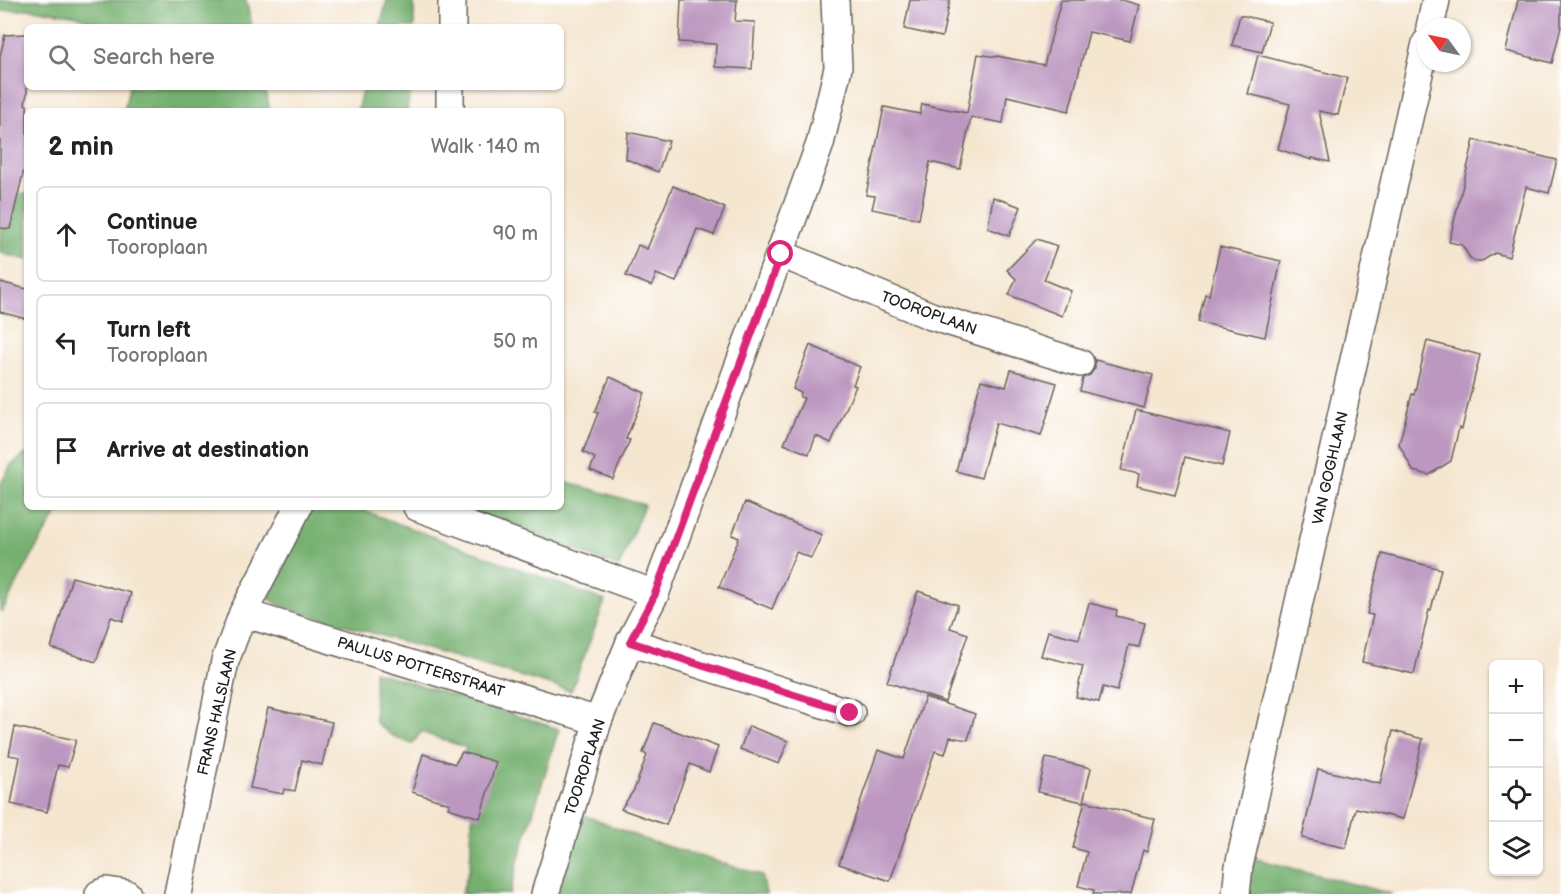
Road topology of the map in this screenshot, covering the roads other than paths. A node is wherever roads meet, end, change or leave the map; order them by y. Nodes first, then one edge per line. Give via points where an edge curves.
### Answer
1 (452, 0) edge
2 (835, 0) edge
3 (1436, 0) edge
4 (1432, 18) edge
5 (452, 24) edge
6 (1419, 72) edge
7 (450, 90) edge
8 (450, 108) edge
9 (781, 254) junction
10 (1080, 363) dead end
11 (296, 510) edge
12 (425, 510) edge
13 (655, 594) junction
14 (243, 614) junction
15 (630, 642) junction
16 (850, 713) dead end
17 (598, 721) junction
18 (99, 894) edge
19 (127, 894) edge
20 (178, 894) edge
21 (545, 894) edge
22 (1236, 894) edge

1 - 5 street
2 - 9 street, TOOROPLAAN via 838,68 820,144
3 - 4 street
6 - 22 street, VAN GOGHLAAN via 1239,866
7 - 8 street
9 - 10 street, TOOROPLAAN via 931,316
9 - 13 street, TOOROPLAAN
11 - 14 street, FRANS HALSLAAN
12 - 13 street
13 - 15 street, TOOROPLAAN
14 - 17 street, PAULUS POTTERSTRAAT
14 - 20 street, FRANS HALSLAAN via 225,661
15 - 16 street
15 - 17 street, TOOROPLAAN
17 - 21 street, TOOROPLAAN
18 - 19 street

